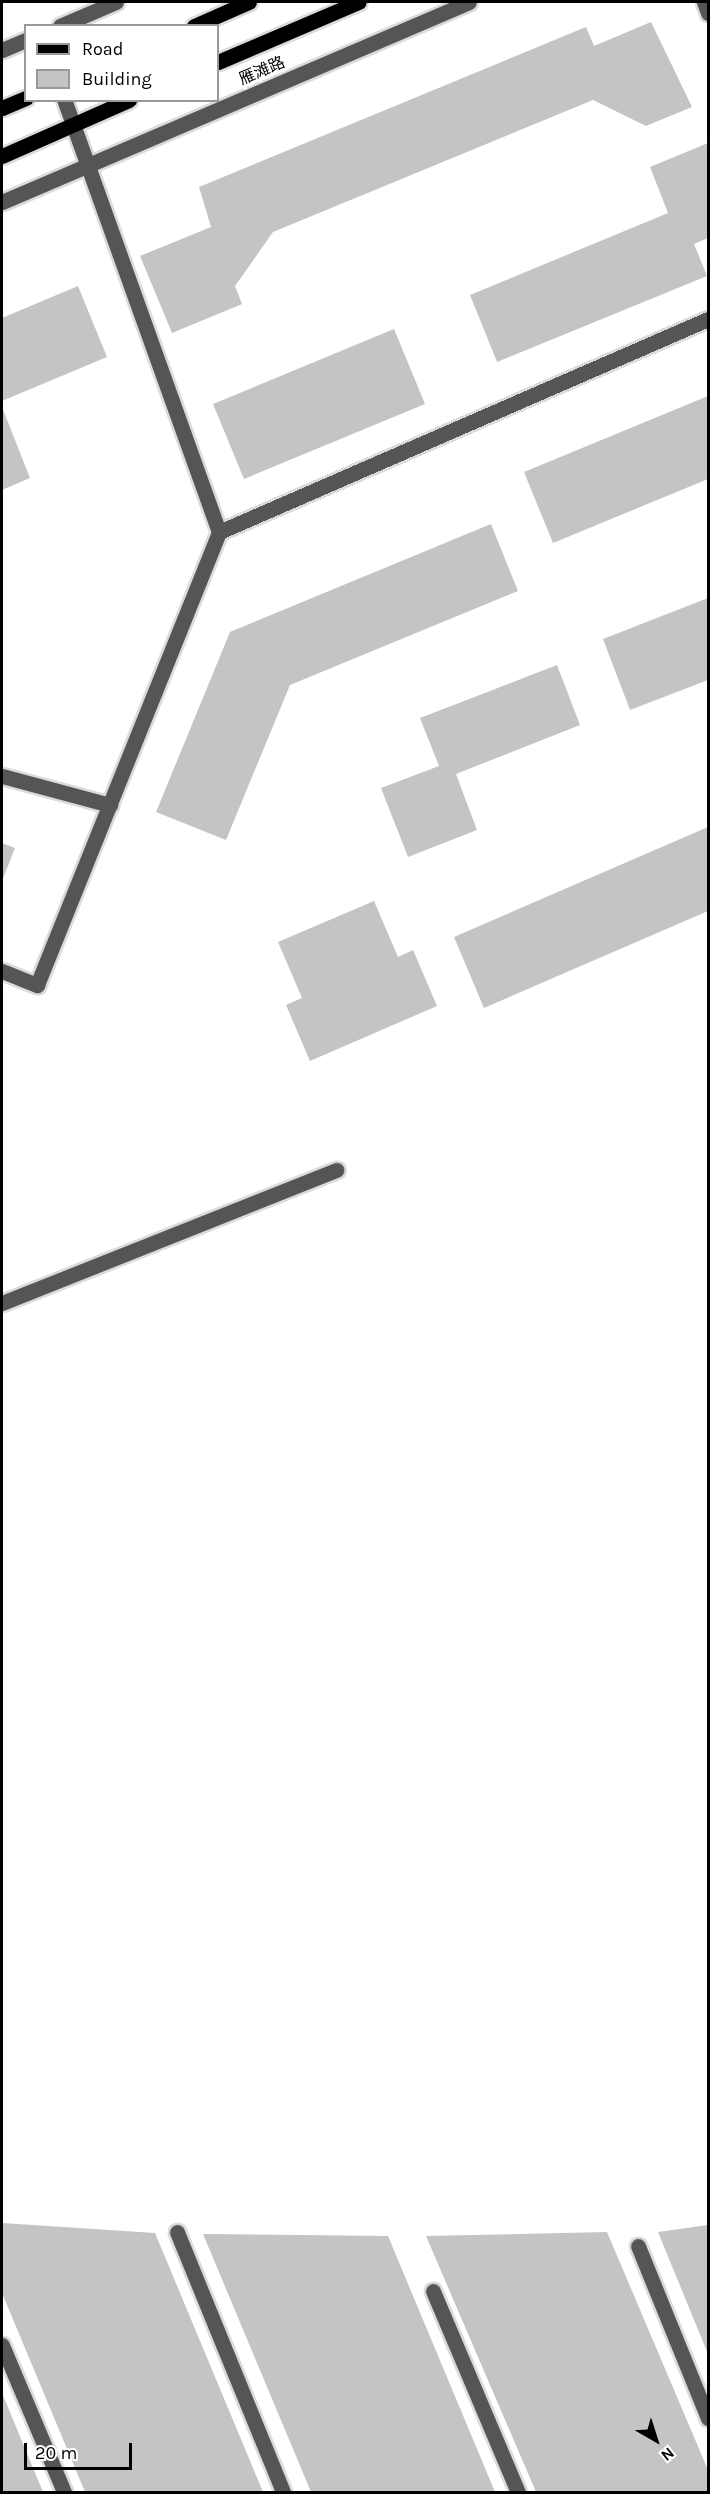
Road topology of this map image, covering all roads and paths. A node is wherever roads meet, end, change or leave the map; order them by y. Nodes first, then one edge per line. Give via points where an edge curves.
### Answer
1 (116, 2) edge
2 (249, 2) edge
3 (359, 2) edge
4 (470, 2) edge
5 (704, 2) edge
6 (708, 13) edge
7 (65, 24) edge
8 (199, 24) edge
9 (24, 41) edge
10 (2, 50) edge
11 (219, 62) edge
12 (24, 99) edge
13 (65, 102) edge
14 (125, 102) edge
15 (2, 108) edge
16 (71, 126) junction
17 (2, 156) edge
18 (86, 167) junction
19 (2, 202) edge
20 (708, 319) edge
21 (219, 532) junction
22 (2, 776) edge
23 (110, 805) junction
24 (2, 971) edge
25 (337, 1170) dead end
26 (2, 1303) edge
27 (177, 2232) dead end
28 (638, 2246) dead end
29 (433, 2291) dead end
30 (2, 2345) edge
31 (708, 2418) edge
32 (64, 2493) edge
33 (283, 2493) edge
34 (518, 2493) edge

1 - 7 street
2 - 8 main road
3 - 11 main road, 雁滩路
4 - 18 street, 雁滩路
5 - 6 street
9 - 10 street
12 - 15 main road
13 - 16 street
14 - 16 main road
16 - 17 main road
16 - 18 street
18 - 19 street, 雁滩路
18 - 21 street
20 - 21 street
21 - 23 street
22 - 23 street
23 - 24 street via 37,986
25 - 26 street
27 - 33 street
28 - 31 street
29 - 34 street
30 - 32 street

